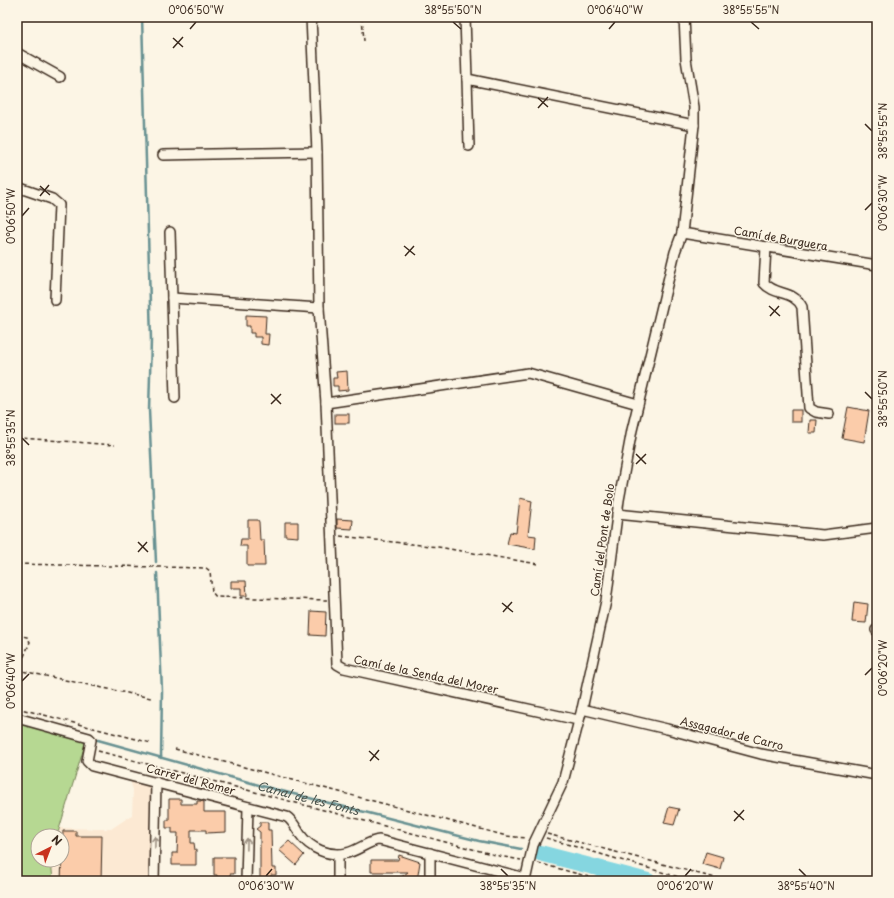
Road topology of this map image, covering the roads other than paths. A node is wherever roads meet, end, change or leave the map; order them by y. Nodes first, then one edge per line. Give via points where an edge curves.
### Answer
1 (311, 17) edge
2 (465, 17) edge
3 (684, 17) edge
4 (17, 53) edge
5 (60, 77) dead end
6 (468, 79) junction
7 (694, 125) junction
8 (469, 146) dead end
9 (317, 152) junction
10 (163, 155) dead end
11 (17, 187) edge
12 (170, 232) dead end
13 (682, 233) junction
14 (766, 247) junction
15 (877, 265) edge
16 (172, 298) junction
17 (55, 300) dead end
18 (319, 308) junction
19 (175, 398) dead end
20 (326, 403) junction
21 (638, 404) junction
22 (829, 414) dead end
23 (617, 514) junction
24 (877, 528) edge
25 (582, 710) junction
26 (17, 718) edge
27 (578, 720) junction
28 (877, 775) edge
29 (156, 782) junction
30 (248, 807) junction
31 (430, 853) junction
32 (338, 855) junction
33 (525, 879) edge
34 (154, 881) edge
35 (246, 881) edge
36 (338, 881) edge
37 (430, 881) edge

1 - 9 street, Camí de la Senda del Morer
2 - 6 street
3 - 7 street, Camí del Pont de Bolo
4 - 5 street
6 - 7 street
6 - 8 street
7 - 13 street, Camí del Pont de Bolo
9 - 10 street
9 - 18 street, Camí de la Senda del Morer
11 - 17 street via 52,199 59,205
12 - 16 street
13 - 14 street, Camí de Burguera
13 - 21 street, Camí del Pont de Bolo via 675,252
14 - 15 street, Camí de Burguera
14 - 22 street via 764,283 772,289 790,294 802,307 809,408
16 - 18 street
16 - 19 street
18 - 20 street, Camí de la Senda del Morer
20 - 21 street via 528,373
20 - 27 street, Camí de la Senda del Morer via 336,660 340,667
21 - 23 street, Camí del Pont de Bolo
23 - 24 street via 823,535
23 - 25 street, Camí del Pont de Bolo via 606,601
25 - 27 street, Camí del Pont de Bolo
25 - 28 street, Assagador de Carro via 761,754
26 - 29 street, Carrer del Romer via 85,736 91,740 87,761 92,766
27 - 33 street, Camí del Pont de Bolo via 563,782 533,845
29 - 30 street, Carrer del Romer
34 -> 29 street
30 - 32 street, Carrer del Romer via 287,817 312,846
35 -> 30 street
31 - 32 street via 375,840 360,849
31 - 33 street
31 - 37 street
32 - 36 street

